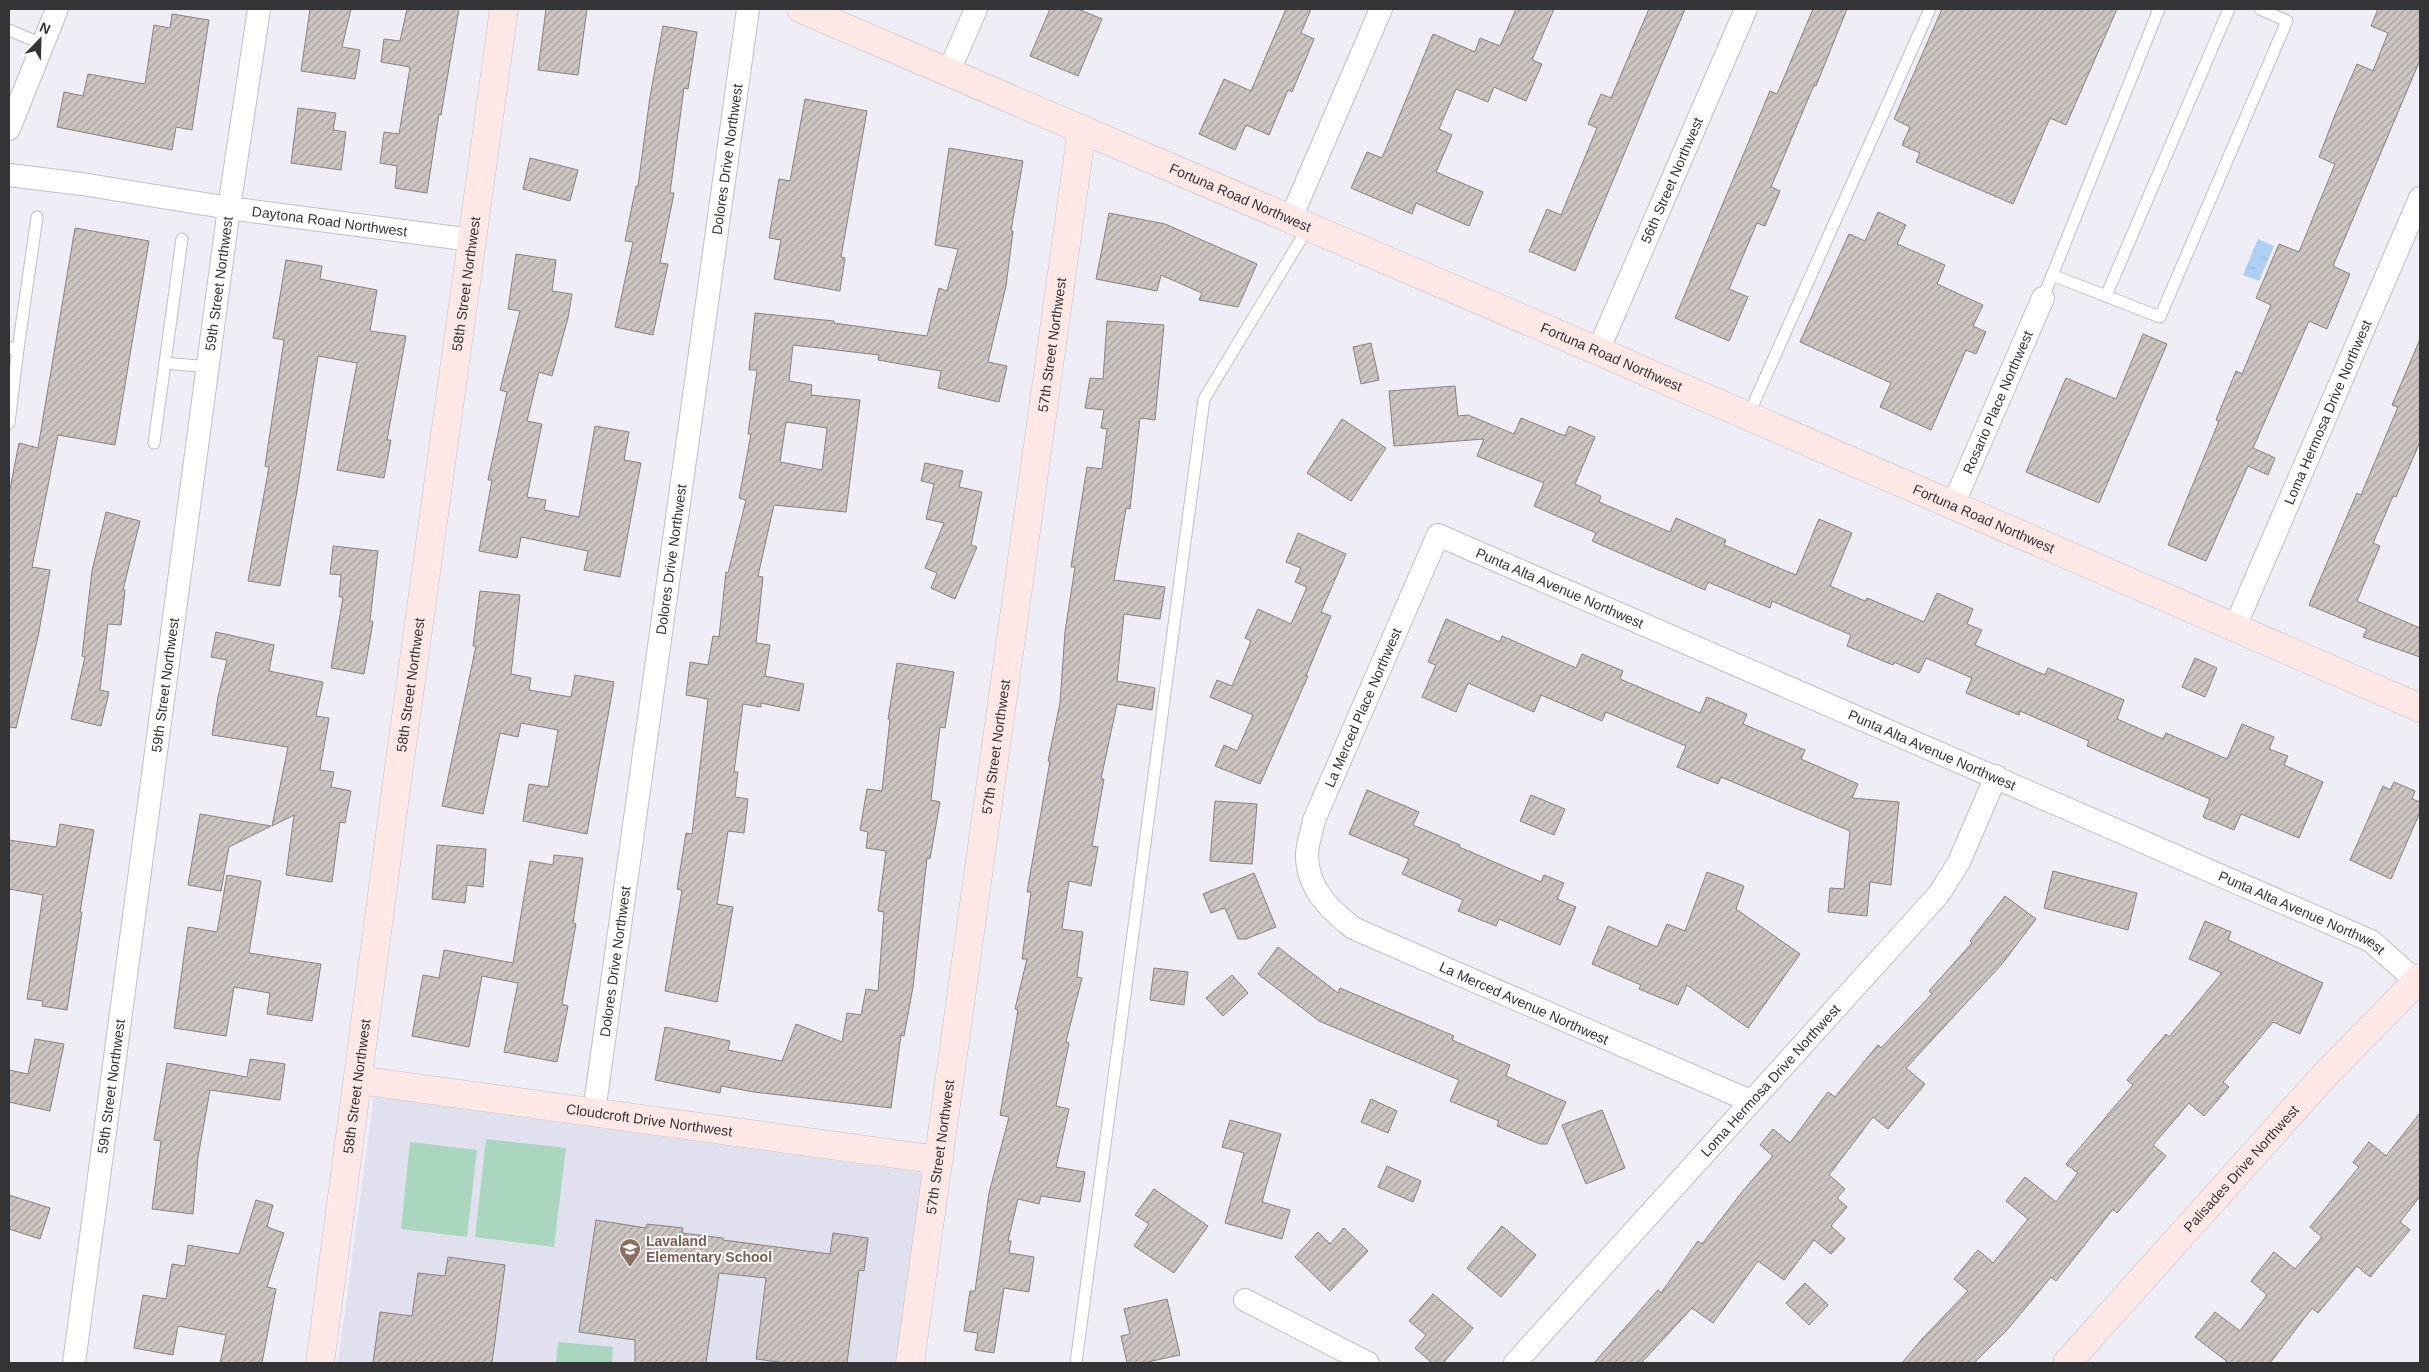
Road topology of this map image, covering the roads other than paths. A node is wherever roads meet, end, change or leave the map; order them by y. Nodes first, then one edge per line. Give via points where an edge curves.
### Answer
1 (57, 9) edge
2 (259, 9) edge
3 (504, 9) edge
4 (748, 9) edge
5 (801, 9) edge
6 (976, 9) edge
7 (1381, 9) edge
8 (1746, 9) edge
9 (1930, 9) edge
10 (2159, 9) edge
11 (2229, 9) edge
12 (2260, 9) edge
13 (9, 30) edge
14 (42, 44) junction
15 (949, 71) junction
16 (9, 129) edge
17 (1082, 129) junction
18 (9, 175) edge
19 (2420, 198) edge
20 (229, 208) junction
21 (37, 217) dead end
22 (1300, 222) junction
23 (182, 239) dead end
24 (472, 240) junction
25 (2052, 275) junction
26 (2106, 296) junction
27 (2043, 298) joint
28 (14, 349) edge
29 (1598, 351) junction
30 (165, 363) junction
31 (208, 368) junction
32 (1748, 416) junction
33 (9, 423) edge
34 (154, 443) dead end
35 (1953, 505) junction
36 (1438, 535) joint
37 (2235, 627) junction
38 (2420, 708) edge
39 (1996, 776) junction
40 (1312, 884) joint
41 (2419, 977) edge
42 (358, 1080) junction
43 (1750, 1101) junction
44 (594, 1112) junction
45 (939, 1160) junction
46 (1245, 1300) dead end
47 (74, 1363) edge
48 (320, 1363) edge
49 (910, 1363) edge
50 (1076, 1363) edge
51 (1368, 1363) edge
52 (1515, 1363) edge
53 (2067, 1363) edge

1 - 14 street
2 - 20 street, 59th Street Northwest
3 - 24 street, 58th Street Northwest
4 - 44 street, Dolores Drive Northwest
5 - 15 street, Fortuna Road Northwest
6 - 15 street
7 - 22 street
8 - 29 street, 56th Street Northwest
9 - 32 lane
10 - 25 lane
11 - 26 lane
12 - 26 lane via 2288,21 2160,318
13 - 14 lane
14 - 16 street
15 - 17 street, Fortuna Road Northwest
17 - 22 street, Fortuna Road Northwest
17 - 45 street, 57th Street Northwest
18 - 20 street, Daytona Road Northwest
19 - 37 street, Loma Hermosa Drive Northwest
20 - 24 street, Daytona Road Northwest
20 - 31 street, 59th Street Northwest
21 - 28 lane
22 - 29 street, Fortuna Road Northwest
22 - 50 lane via 1204,399
23 - 30 lane
24 - 42 street, 58th Street Northwest
25 - 26 lane
25 - 27 lane
27 - 35 street, Rosario Place Northwest
28 - 33 lane
29 - 32 street, Fortuna Road Northwest
30 - 31 lane
30 - 34 lane
31 - 47 street, 59th Street Northwest
32 - 35 street, Fortuna Road Northwest
35 - 37 street, Fortuna Road Northwest
36 - 39 street, Punta Alta Avenue Northwest
36 - 40 street, La Merced Place Northwest via 1314,820 1307,855
37 - 38 street, Fortuna Road Northwest
39 - 41 street, Punta Alta Avenue Northwest via 2371,940
39 - 43 street, Loma Hermosa Drive Northwest via 1959,862 1939,894
40 - 43 street, La Merced Avenue Northwest via 1329,909 1353,928
41 - 53 street, Palisades Drive Northwest via 2324,1076
42 - 44 street, Cloudcroft Drive Northwest
42 - 48 street, 58th Street Northwest
43 - 52 street, Loma Hermosa Drive Northwest
44 - 45 street, Cloudcroft Drive Northwest
45 - 49 street, 57th Street Northwest
46 - 51 street

